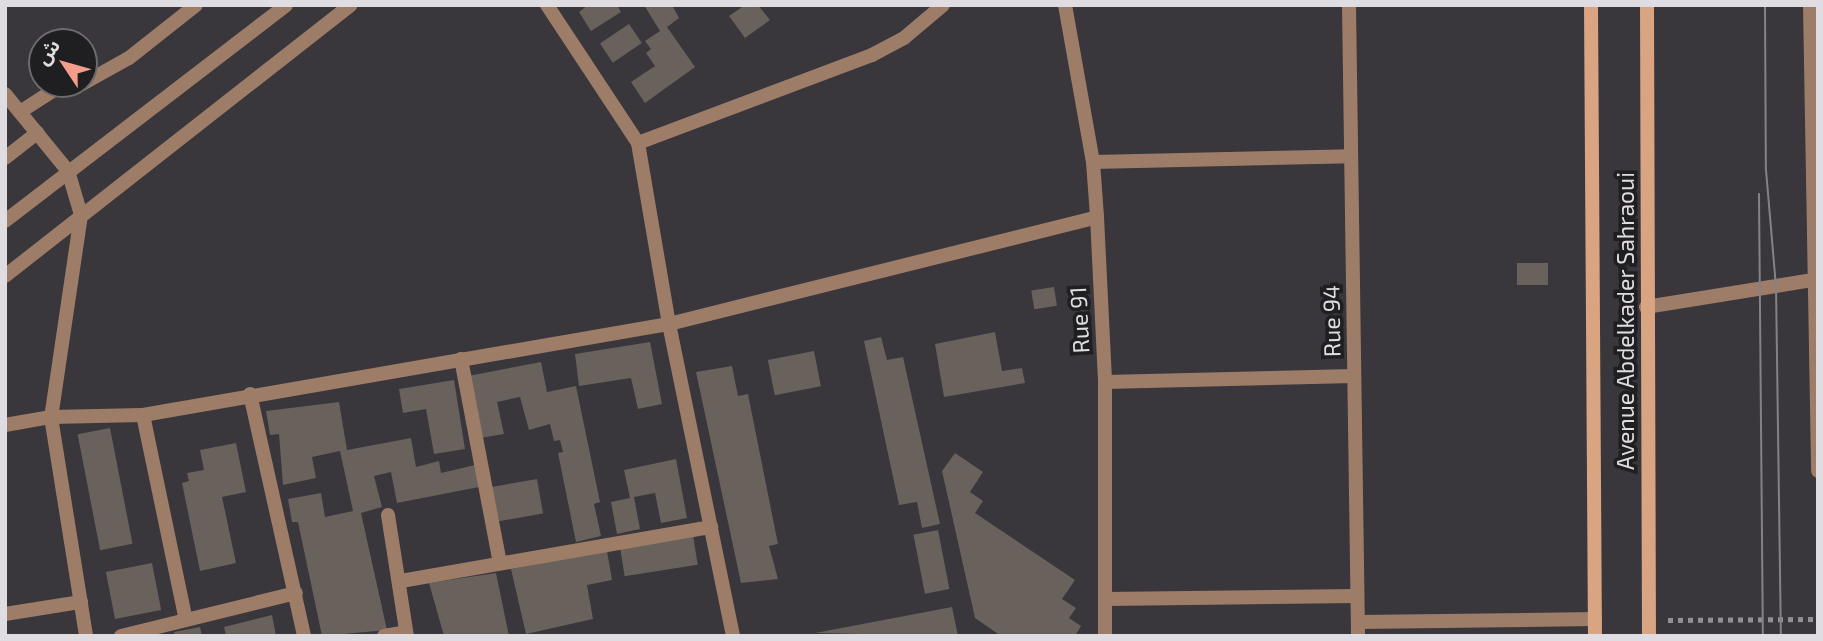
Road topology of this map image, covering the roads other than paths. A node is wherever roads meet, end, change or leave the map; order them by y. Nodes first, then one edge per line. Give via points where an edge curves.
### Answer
1 (196, 5) edge
2 (286, 5) edge
3 (350, 5) edge
4 (547, 5) edge
5 (943, 5) edge
6 (1349, 5) edge
7 (1591, 5) edge
8 (1647, 5) edge
9 (1810, 5) edge
10 (1072, 7) edge
11 (98, 76) edge
12 (5, 94) edge
13 (41, 98) edge
14 (20, 112) junction
15 (37, 132) junction
16 (638, 143) junction
17 (1351, 156) junction
18 (5, 158) edge
19 (1093, 162) junction
20 (68, 171) junction
21 (81, 215) junction
22 (1097, 218) junction
23 (5, 221) edge
24 (5, 276) edge
25 (1816, 279) edge
26 (1646, 307) junction
27 (669, 324) junction
28 (461, 359) junction
29 (1354, 376) junction
30 (1105, 382) junction
31 (250, 394) junction
32 (142, 415) junction
33 (51, 417) junction
34 (5, 425) edge
35 (1818, 471) edge
36 (388, 515) dead end
37 (711, 527) junction
38 (500, 563) junction
39 (401, 581) junction
40 (296, 593) junction
41 (1357, 596) junction
42 (1106, 599) junction
43 (81, 602) junction
44 (5, 614) edge
45 (1595, 619) junction
46 (186, 620) junction
47 (1358, 629) edge
48 (407, 634) edge
49 (86, 636) edge
50 (121, 636) edge
51 (304, 636) edge
52 (384, 636) edge
53 (733, 636) edge
54 (1105, 636) edge
55 (1595, 636) edge
56 (1649, 636) edge

1 - 11 street via 129,58
2 - 20 street
3 - 21 street
4 - 16 street
5 - 16 street via 904,38 872,55
6 - 17 street, Rue 94
7 - 45 main road, Avenue Abdelkader Sahraoui
8 - 26 main road, Avenue Abdelkader Sahraoui
9 - 25 street
10 - 19 street, Rue 91
12 - 14 street
13 - 14 street
14 - 15 street
15 - 18 street
15 - 20 street
16 - 27 street
17 - 19 street
17 - 29 street, Rue 94
19 - 22 street, Rue 91
20 - 21 street
20 - 23 street
21 - 24 street
21 - 33 street
22 - 27 street
22 - 30 street, Rue 91
25 - 26 street
25 - 35 street
26 - 56 main road, Avenue Abdelkader Sahraoui
27 - 28 street
27 - 37 street
28 - 31 street
28 - 38 street
29 - 30 street
29 - 41 street, Rue 94
30 - 42 street, Rue 91
31 - 32 street
31 - 40 street
32 - 33 street
32 - 46 street
33 - 34 street
33 - 43 street
36 - 39 street
37 - 38 street
37 - 53 street
38 - 39 street
39 - 48 street
40 - 46 street
40 - 51 street
41 - 42 street
41 - 47 street, Rue 94
42 - 54 street, Rue 91
43 - 44 street
43 - 49 street
45 - 47 street
45 - 55 main road, Avenue Abdelkader Sahraoui
46 - 50 street
48 - 52 street

